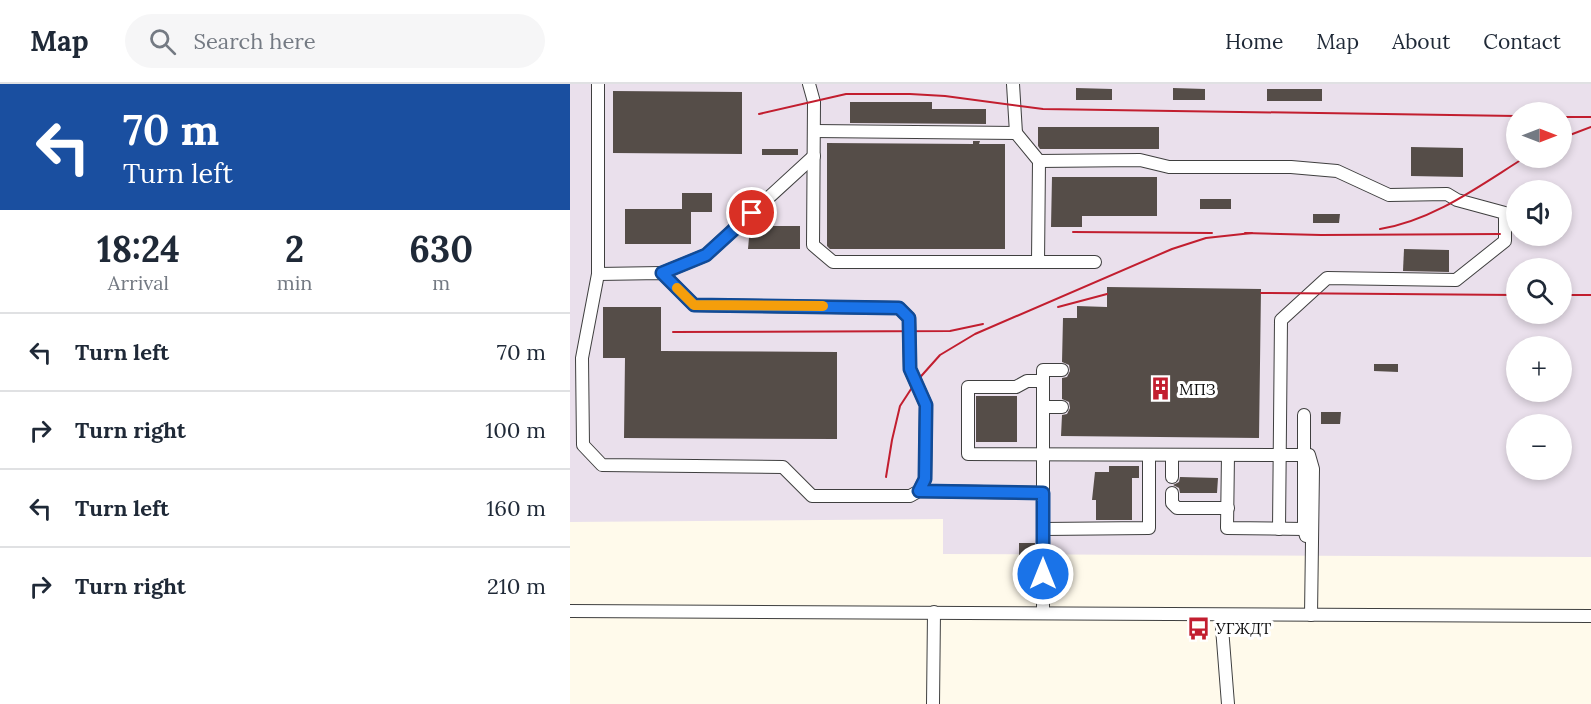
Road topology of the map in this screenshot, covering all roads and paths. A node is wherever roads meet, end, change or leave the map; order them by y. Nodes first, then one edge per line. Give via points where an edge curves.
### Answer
1 (598, 84) edge
2 (810, 84) edge
3 (1013, 84) edge
4 (814, 131) junction
5 (1016, 133) junction
6 (814, 156) junction
7 (1039, 161) junction
8 (1038, 262) junction
9 (1095, 262) dead end
10 (662, 273) junction
11 (598, 274) junction
12 (1062, 370) dead end
13 (1043, 381) junction
14 (1043, 407) junction
15 (1062, 407) dead end
16 (1304, 415) dead end
17 (1043, 455) junction
18 (1149, 455) junction
19 (1172, 455) junction
20 (1228, 455) junction
21 (1280, 455) junction
22 (1304, 455) junction
23 (1172, 477) dead end
24 (919, 491) junction
25 (1043, 493) junction
26 (1172, 493) dead end
27 (1228, 508) junction
28 (1043, 529) junction
29 (1279, 529) junction
30 (1304, 529) junction
31 (1312, 560) junction
32 (570, 611) edge
33 (934, 612) junction
34 (1043, 613) junction
35 (1221, 615) junction
36 (1311, 615) junction
37 (1591, 616) edge
38 (933, 704) edge
39 (1228, 704) edge

1 - 11 street
2 - 4 street
3 - 5 street
4 - 5 street
4 - 6 street
5 - 7 street
6 - 8 street via 813,245 833,262
6 - 10 street via 706,255
7 - 8 street
7 - 21 street via 1140,160 1169,167 1337,171 1389,195 1448,194 1505,213 1505,241 1456,280 1327,278 1281,320
8 - 9 street
10 - 11 street
10 - 24 street via 694,305 899,308 909,318 910,369 926,405 925,479
11 - 24 street via 582,358 583,445 602,465 783,467 812,496 910,496
12 - 13 street via 1043,370
13 - 14 street
13 - 17 street via 1027,381 1016,387 968,387 968,454
14 - 15 street
14 - 17 street
16 - 22 street
17 - 18 street
17 - 25 street
18 - 19 street
18 - 28 street via 1149,528
19 - 20 street
19 - 23 street
20 - 21 street
20 - 27 street
21 - 22 street
21 - 29 street
22 - 30 street
22 - 31 street via 1309,455 1313,469
24 - 25 street
25 - 28 street
26 - 27 street via 1172,503 1177,508
27 - 29 street via 1227,528
28 - 34 street
29 - 30 street
30 - 31 street
31 - 36 street
32 - 33 street
33 - 34 street
33 - 38 street
34 - 35 street
35 - 36 street
35 - 39 street
36 - 37 street

